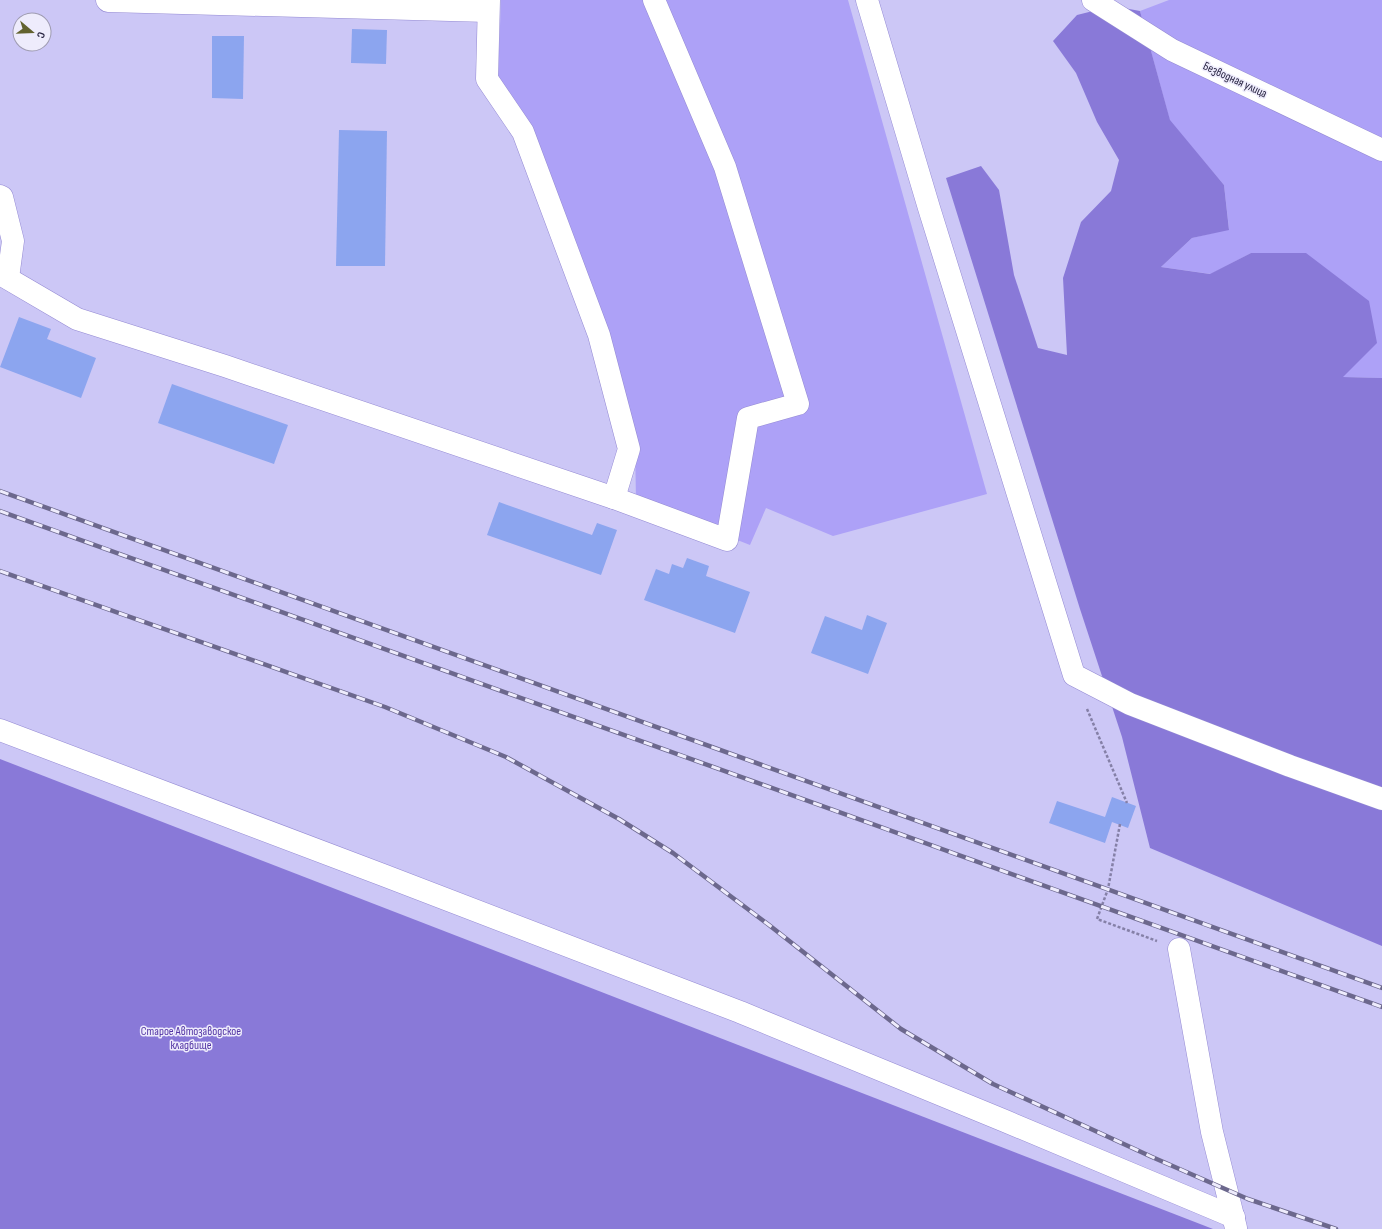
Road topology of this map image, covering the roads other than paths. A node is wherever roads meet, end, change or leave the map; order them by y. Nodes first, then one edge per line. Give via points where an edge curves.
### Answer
1 (107, 0) edge
2 (654, 0) edge
3 (867, 0) edge
4 (1093, 0) edge
5 (371, 4) edge
6 (489, 6) edge
7 (1382, 150) edge
8 (0, 196) edge
9 (4, 276) edge
10 (614, 498) junction
11 (0, 730) edge
12 (1382, 799) edge
13 (1179, 949) road end
14 (1235, 1223) edge

1 - 5 street
2 - 10 street via 725,167 798,404 748,418 727,540
3 - 12 street via 931,216 1074,675 1130,704
4 - 7 street, Безводная улица via 1172,50
5 - 6 street
6 - 10 street via 487,80 523,132 599,334 629,449
8 - 9 street via 13,241
9 - 10 street via 77,319 225,366
11 - 14 street via 740,1012 1006,1121
13 - 14 street via 1212,1132

